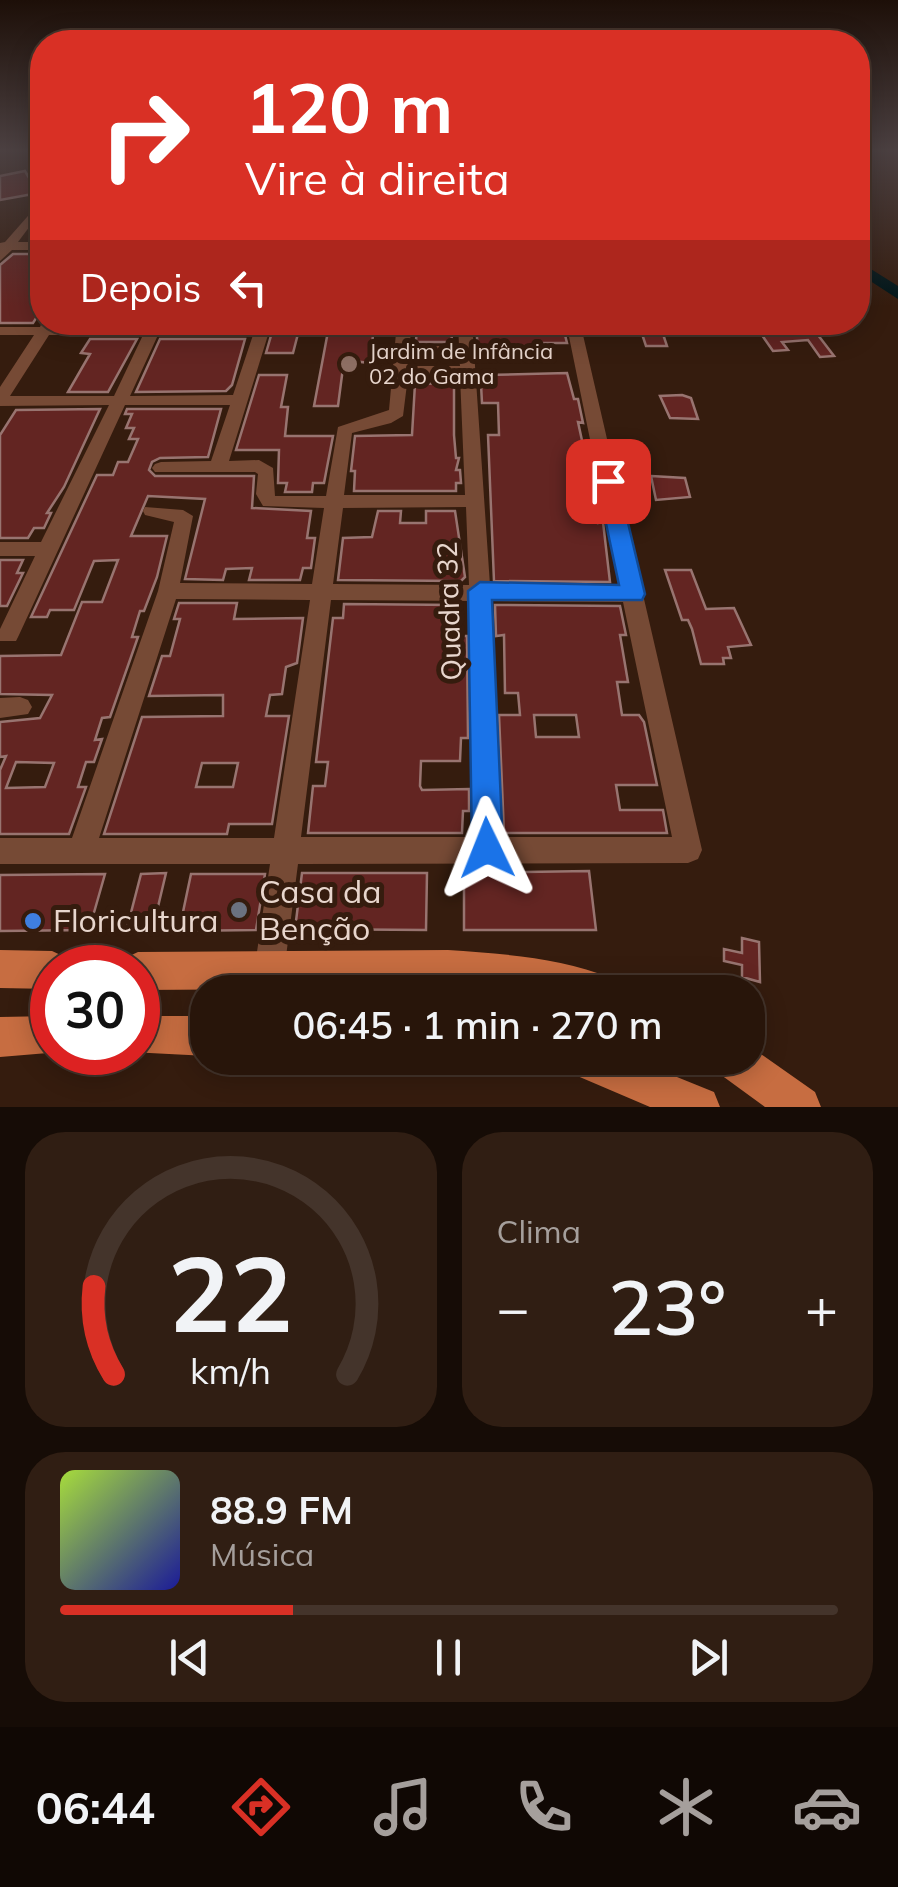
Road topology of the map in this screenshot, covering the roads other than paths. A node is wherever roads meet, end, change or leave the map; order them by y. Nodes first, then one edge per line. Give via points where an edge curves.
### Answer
1 (30, 217) edge
2 (30, 247) edge
3 (3, 250) edge
4 (30, 328) edge
5 (0, 331) edge
6 (41, 335) edge
7 (152, 335) edge
8 (261, 335) edge
9 (404, 335) edge
10 (465, 335) edge
11 (575, 335) edge
12 (403, 361) junction
13 (466, 361) junction
14 (0, 400) edge
15 (122, 400) junction
16 (240, 400) junction
17 (218, 466) junction
18 (161, 468) dead end
19 (474, 501) junction
20 (337, 505) junction
21 (152, 511) dead end
22 (0, 549) edge
23 (48, 549) junction
24 (168, 591) junction
25 (324, 591) junction
26 (480, 591) junction
27 (633, 594) junction
28 (8, 635) dead end
29 (487, 848) junction
30 (82, 849) junction
31 (286, 850) junction
32 (0, 851) edge
33 (0, 969) edge
34 (30, 970) edge
35 (160, 970) edge
36 (269, 972) junction
37 (522, 975) edge
38 (0, 1036) edge
39 (30, 1036) edge
40 (160, 1036) edge
41 (190, 1036) edge
42 (624, 1075) edge
43 (755, 1075) edge
44 (700, 1107) edge
45 (800, 1107) edge

1 - 3 street
2 - 3 street
4 - 5 street
6 - 14 street
7 - 15 street
8 - 16 street
9 - 12 street
10 - 13 street, Quadra 32
11 - 27 street
12 - 13 street
12 - 20 street via 394,417 344,432
13 - 19 street, Quadra 32
14 - 15 street
15 - 16 street
15 - 23 street
16 - 17 street
17 - 18 street
17 - 20 street via 264,468 270,502
19 - 20 street
19 - 26 street, Quadra 32
20 - 25 street
21 - 24 street via 183,516
22 - 23 street
23 - 28 street
24 - 25 street
24 - 30 street
25 - 26 street
25 - 31 street
26 - 27 street
26 - 29 street, Quadra 32
27 - 29 street via 688,850
29 - 31 street
30 - 31 street
30 - 32 street
31 - 36 street
33 - 34 main road
35 - 36 main road
36 - 37 main road via 448,969
38 - 39 main road
40 - 41 main road
42 - 44 main road
43 - 45 main road

